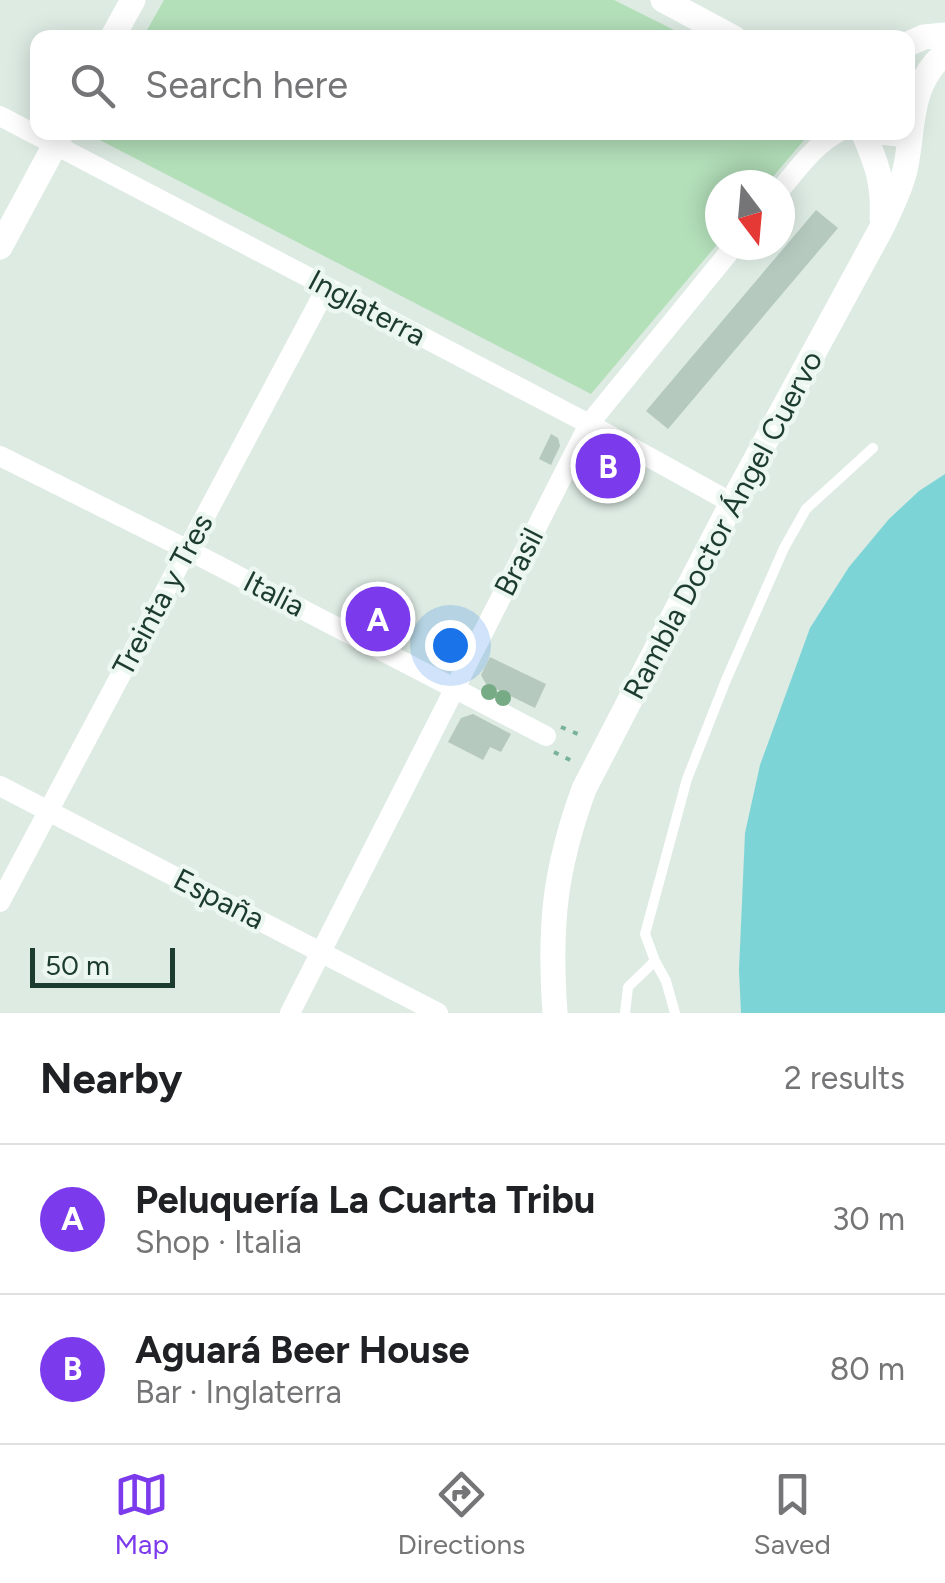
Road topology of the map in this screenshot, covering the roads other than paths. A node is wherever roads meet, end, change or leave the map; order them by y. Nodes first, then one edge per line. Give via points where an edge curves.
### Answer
1 (132, 0) edge
2 (663, 0) edge
3 (116, 30) edge
4 (719, 30) edge
5 (945, 35) edge
6 (915, 41) edge
7 (945, 53) edge
8 (915, 95) edge
9 (0, 116) edge
10 (30, 127) edge
11 (57, 140) edge
12 (62, 140) edge
13 (826, 140) edge
14 (867, 140) edge
15 (909, 140) edge
16 (795, 172) edge
17 (881, 229) junction
18 (0, 247) edge
19 (724, 260) edge
20 (327, 287) junction
21 (589, 424) junction
22 (873, 448) dead end
23 (0, 456) edge
24 (732, 503) junction
25 (188, 550) junction
26 (455, 687) junction
27 (549, 729) road end
28 (0, 786) edge
29 (47, 811) junction
30 (0, 902) edge
31 (322, 952) junction
32 (654, 961) junction
33 (290, 1013) edge
34 (438, 1013) edge
35 (556, 1013) edge
36 (625, 1013) edge
37 (675, 1013) edge

1 - 3 street
2 - 4 street
5 - 6 street
7 - 8 street, Rambla Doctor Ángel Cuervo
9 - 10 street, Inglaterra
11 - 18 street
12 - 20 street, Inglaterra
13 - 16 street
14 - 17 street via 884,195
15 - 17 street, Rambla Doctor Ángel Cuervo via 897,196
17 - 24 street, Rambla Doctor Ángel Cuervo
19 - 21 street, Brasil
20 - 21 street, Inglaterra
20 - 25 street, Treinta y Tres
21 - 24 street, Inglaterra
21 - 26 street, Brasil
22 - 32 lane via 806,509 726,680 686,780 650,914 645,934
23 - 25 street, Italia
24 - 35 street, Rambla Doctor Ángel Cuervo via 598,760 567,836 553,923
25 - 26 street, Italia
25 - 29 street, Treinta y Tres
26 - 27 street, Italia
26 - 31 street, Brasil
28 - 29 street, España
29 - 30 street, Treinta y Tres
29 - 31 street, España
31 - 33 street, Brasil
31 - 34 street, España
32 - 36 lane via 628,987
32 - 37 lane

